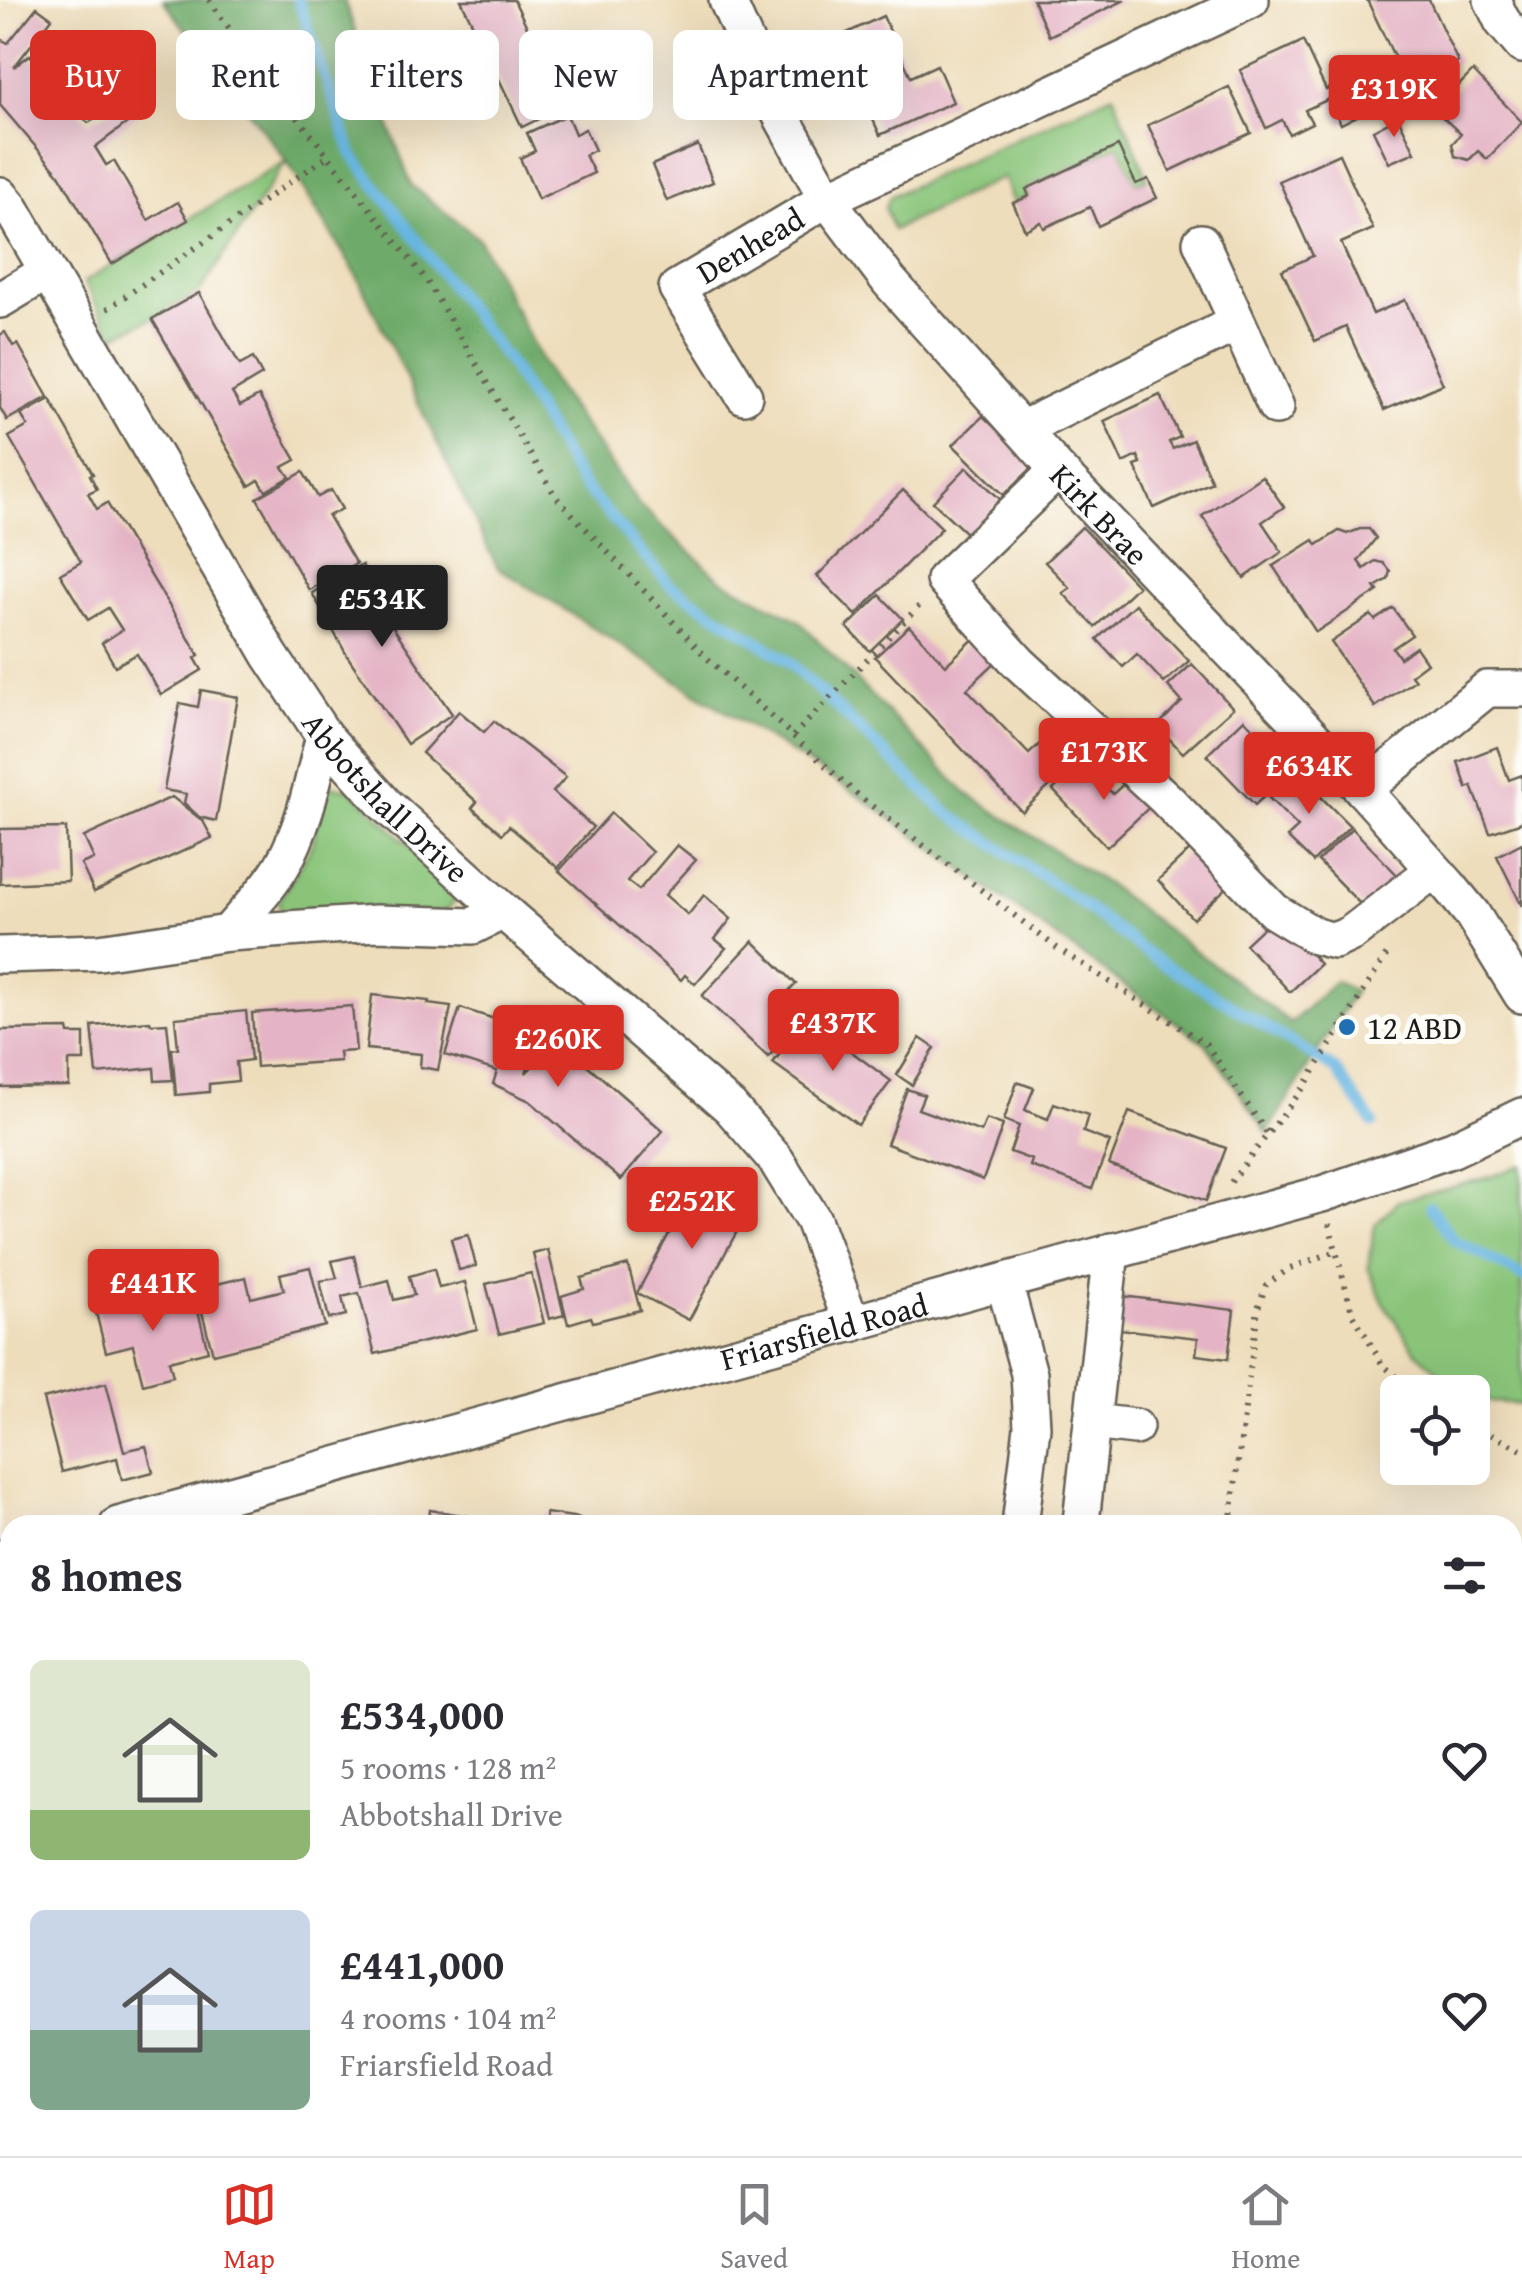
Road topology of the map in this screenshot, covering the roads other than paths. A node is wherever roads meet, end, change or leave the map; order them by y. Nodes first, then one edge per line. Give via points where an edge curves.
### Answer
1 (727, 0) edge
2 (1251, 0) edge
3 (1492, 0) edge
4 (1522, 45) edge
5 (0, 195) edge
6 (827, 199) junction
7 (1201, 242) dead end
8 (47, 272) junction
9 (0, 300) edge
10 (1236, 324) junction
11 (744, 396) dead end
12 (1276, 407) dead end
13 (1022, 430) junction
14 (1058, 470) junction
15 (1522, 690) edge
16 (324, 736) junction
17 (1363, 790) junction
18 (1434, 870) junction
19 (503, 911) junction
20 (228, 933) junction
21 (0, 955) edge
22 (1522, 995) edge
23 (1522, 1116) edge
24 (1110, 1251) junction
25 (1004, 1282) junction
26 (852, 1324) junction
27 (1092, 1422) junction
28 (1136, 1427) dead end
29 (155, 1515) edge
30 (1021, 1515) edge
31 (1082, 1515) edge

1 - 6 street, Kirk Brae
2 - 6 street
3 - 4 street
5 - 8 street, Abbotshall Drive
6 - 11 street, Denhead via 677,288
6 - 13 street, Kirk Brae via 889,281
7 - 10 street
8 - 9 street
8 - 16 street, Abbotshall Drive
10 - 12 street
10 - 13 street
13 - 14 street, Kirk Brae
14 - 17 street, Kirk Brae
14 - 18 street via 944,580 1019,663 1166,798 1274,911 1315,936 1335,941 1352,933
15 - 17 street via 1487,690
16 - 19 street, Abbotshall Drive via 385,804
16 - 20 street via 292,847
17 - 18 street, Kirk Brae
18 - 22 street, Kirk Brae via 1472,914
19 - 20 street via 473,926 376,923
19 - 26 street, Abbotshall Drive via 730,1107 776,1160 814,1220
20 - 21 street via 99,952
23 - 24 street, Friarsfield Road via 1322,1194
24 - 25 street, Friarsfield Road
24 - 27 street
25 - 26 street, Friarsfield Road
25 - 30 street via 1030,1374 1032,1427
26 - 29 street, Friarsfield Road
27 - 28 street
27 - 31 street

